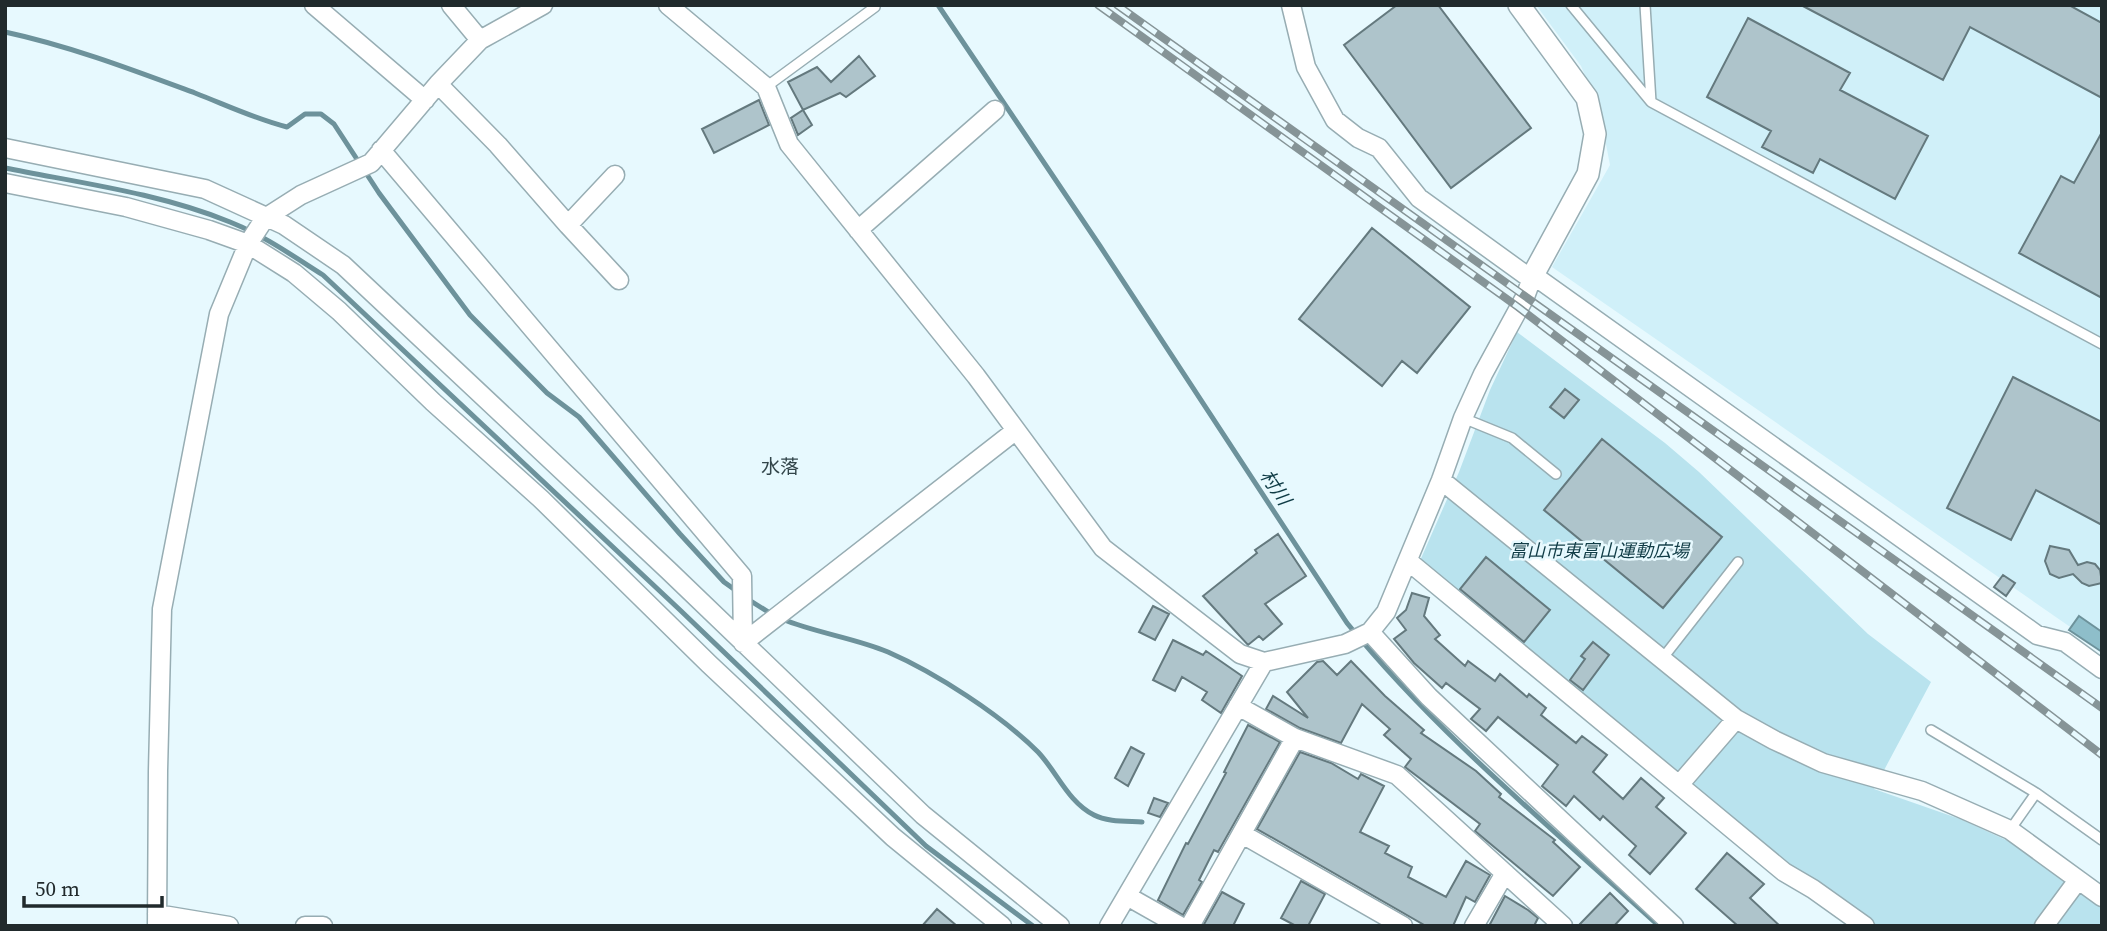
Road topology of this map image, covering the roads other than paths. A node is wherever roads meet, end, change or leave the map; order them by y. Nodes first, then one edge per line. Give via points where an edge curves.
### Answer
1 (314, 5) edge
2 (451, 5) edge
3 (543, 5) edge
4 (668, 5) edge
5 (1291, 5) edge
6 (1519, 5) edge
7 (1571, 5) edge
8 (1645, 5) edge
9 (875, 7) edge
10 (480, 40) junction
11 (438, 84) junction
12 (765, 87) junction
13 (425, 100) junction
14 (1651, 102) junction
15 (995, 110) dead end
16 (5, 148) edge
17 (382, 150) junction
18 (615, 175) dead end
19 (5, 183) edge
20 (265, 218) junction
21 (568, 225) junction
22 (858, 230) junction
23 (248, 244) junction
24 (1532, 277) junction
25 (619, 280) dead end
26 (2102, 344) edge
27 (1463, 418) junction
28 (1015, 431) junction
29 (1556, 474) dead end
30 (1441, 480) junction
31 (1408, 561) junction
32 (1738, 562) dead end
33 (1370, 632) junction
34 (743, 643) junction
35 (1662, 659) junction
36 (1264, 662) junction
37 (2102, 669) edge
38 (1238, 706) junction
39 (1736, 719) junction
40 (1931, 730) dead end
41 (1295, 738) junction
42 (1679, 785) junction
43 (2036, 793) junction
44 (2010, 830) junction
45 (1242, 834) junction
46 (2102, 840) edge
47 (1505, 873) junction
48 (2078, 880) junction
49 (1127, 896) junction
50 (2102, 897) edge
51 (157, 920) edge
52 (229, 926) edge
53 (305, 926) edge
54 (323, 926) edge
55 (1002, 926) edge
56 (1060, 926) edge
57 (1109, 926) edge
58 (1180, 926) edge
59 (1190, 926) edge
60 (1403, 926) edge
61 (1474, 926) edge
62 (1563, 926) edge
63 (1674, 926) edge
64 (1865, 926) edge
65 (2044, 926) edge

1 - 13 street
2 - 10 street
3 - 10 street
4 - 12 street
5 - 24 street via 1306,66 1335,120 1379,148 1419,198
6 - 24 street via 1587,98 1595,134 1588,174
7 - 14 lane
8 - 14 lane
9 - 12 lane
10 - 11 street
11 - 13 street
11 - 21 street
12 - 22 street via 789,144
13 - 17 street
14 - 26 lane
15 - 22 street
16 - 20 street via 205,189
17 - 20 street via 371,163 301,195
17 - 34 street via 743,576
18 - 21 street
19 - 23 street via 126,207
20 - 23 street
20 - 34 street via 284,225 343,265
21 - 25 street
22 - 28 street
23 - 51 street via 219,314 162,609
23 - 55 street via 294,273 339,311 893,836
24 - 27 street
24 - 37 street via 2037,635 2065,642
27 - 29 lane via 1512,438
27 - 30 street
28 - 34 street
28 - 36 street via 1104,548 1240,654
30 - 31 street
30 - 35 street
31 - 33 street via 1386,612
31 - 42 street
32 - 35 lane
33 - 36 street via 1347,643
33 - 63 street via 1429,697
34 - 56 street via 923,815
35 - 39 street
36 - 38 street
38 - 41 street
38 - 49 street
39 - 42 street
39 - 44 street via 1823,763 1922,791
40 - 43 lane
41 - 45 street
41 - 47 street via 1397,775
42 - 64 street via 1784,872
43 - 44 lane
43 - 46 lane
44 - 48 street
45 - 59 street
45 - 60 street
47 - 61 street
47 - 62 street
48 - 50 street
48 - 65 street
49 - 57 street
49 - 58 street
51 - 52 street
53 - 54 street

